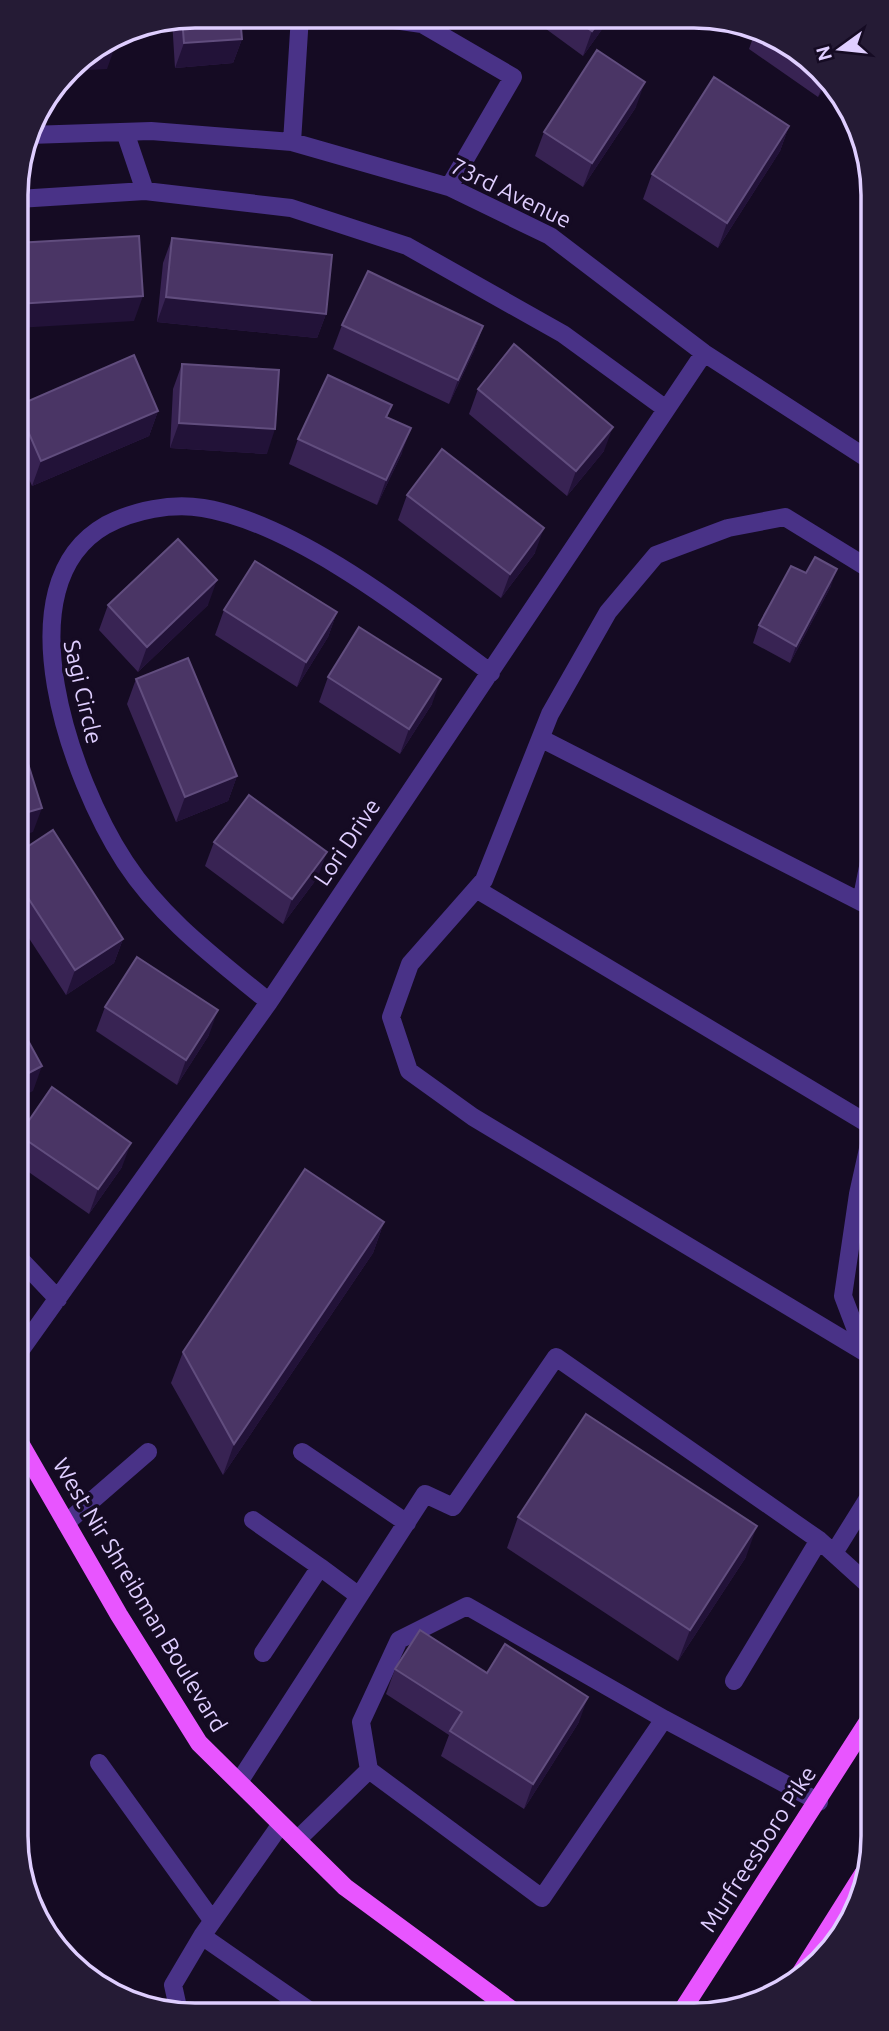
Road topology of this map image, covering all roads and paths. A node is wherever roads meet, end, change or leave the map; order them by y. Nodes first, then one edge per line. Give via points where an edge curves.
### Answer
1 (299, 28) edge
2 (429, 28) edge
3 (125, 132) junction
4 (40, 135) edge
5 (292, 142) junction
6 (449, 187) junction
7 (145, 191) junction
8 (28, 198) edge
9 (704, 353) junction
10 (666, 409) junction
11 (861, 454) edge
12 (861, 563) edge
13 (491, 673) junction
14 (542, 738) junction
15 (476, 889) junction
16 (861, 902) edge
17 (269, 1002) junction
18 (861, 1120) edge
19 (861, 1180) edge
20 (28, 1267) edge
21 (58, 1299) junction
22 (28, 1340) edge
23 (861, 1340) edge
24 (861, 1350) edge
25 (148, 1452) dead end
26 (302, 1452) dead end
27 (28, 1457) edge
28 (861, 1510) edge
29 (253, 1520) dead end
30 (407, 1522) junction
31 (66, 1523) junction
32 (819, 1540) junction
33 (834, 1553) junction
34 (850, 1565) junction
35 (320, 1567) junction
36 (861, 1568) edge
37 (861, 1576) edge
38 (359, 1596) junction
39 (263, 1653) dead end
40 (734, 1681) dead end
41 (664, 1719) junction
42 (861, 1733) edge
43 (99, 1763) dead end
44 (369, 1770) junction
45 (239, 1782) junction
46 (819, 1802) junction
47 (281, 1824) junction
48 (298, 1840) junction
49 (849, 1899) edge
50 (212, 1920) junction
51 (202, 1936) junction
52 (823, 1942) edge
53 (177, 2002) edge
54 (298, 2003) edge
55 (502, 2003) edge
56 (687, 2003) edge

1 - 5 street
2 - 6 street via 513,77
3 - 4 street, 73rd Avenue
3 - 5 street, 73rd Avenue
3 - 7 street
5 - 6 street, 73rd Avenue
6 - 9 street, 73rd Avenue via 550,236
7 - 8 street
7 - 10 street via 291,208 407,246 563,334
9 - 10 street, Lori Drive
9 - 11 street, 73rd Avenue
10 - 13 street, Lori Drive
12 - 14 street via 785,517 727,528 656,555 608,612 550,715
13 - 17 street, Lori Drive
13 - 17 street, Sagi Circle via 359,580 298,543 239,517 202,508 157,508 124,515 74,548 47,604 44,640 73,761 125,862 169,918
14 - 15 street via 484,880
14 - 16 street
15 - 18 street
15 - 24 street via 406,974 391,1017 409,1070 473,1117
17 - 21 street, Lori Drive
19 - 23 street via 843,1296
20 - 21 street
21 - 22 street, Lori Drive
25 - 31 street
26 - 30 street
27 - 31 main road, West Nir Shreibman Boulevard
28 - 33 street
29 - 35 street
30 - 32 street via 425,1494 453,1507 556,1357
30 - 38 street
31 - 45 main road, West Nir Shreibman Boulevard via 199,1744
32 - 33 street
32 - 40 street
33 - 34 street
34 - 36 street
34 - 37 street
35 - 38 street
35 - 39 street
38 - 45 street
41 - 44 street via 542,1898
41 - 44 street via 467,1606 399,1640 361,1722
41 - 46 street
42 - 46 main road, Murfreesboro Pike
43 - 50 street
44 - 48 street
45 - 47 main road, West Nir Shreibman Boulevard
46 - 56 main road, Murfreesboro Pike
47 - 48 main road, West Nir Shreibman Boulevard
47 - 50 street
48 - 55 main road, West Nir Shreibman Boulevard via 345,1887
49 - 52 main road
50 - 51 street
51 - 53 street via 173,1985
51 - 54 street

